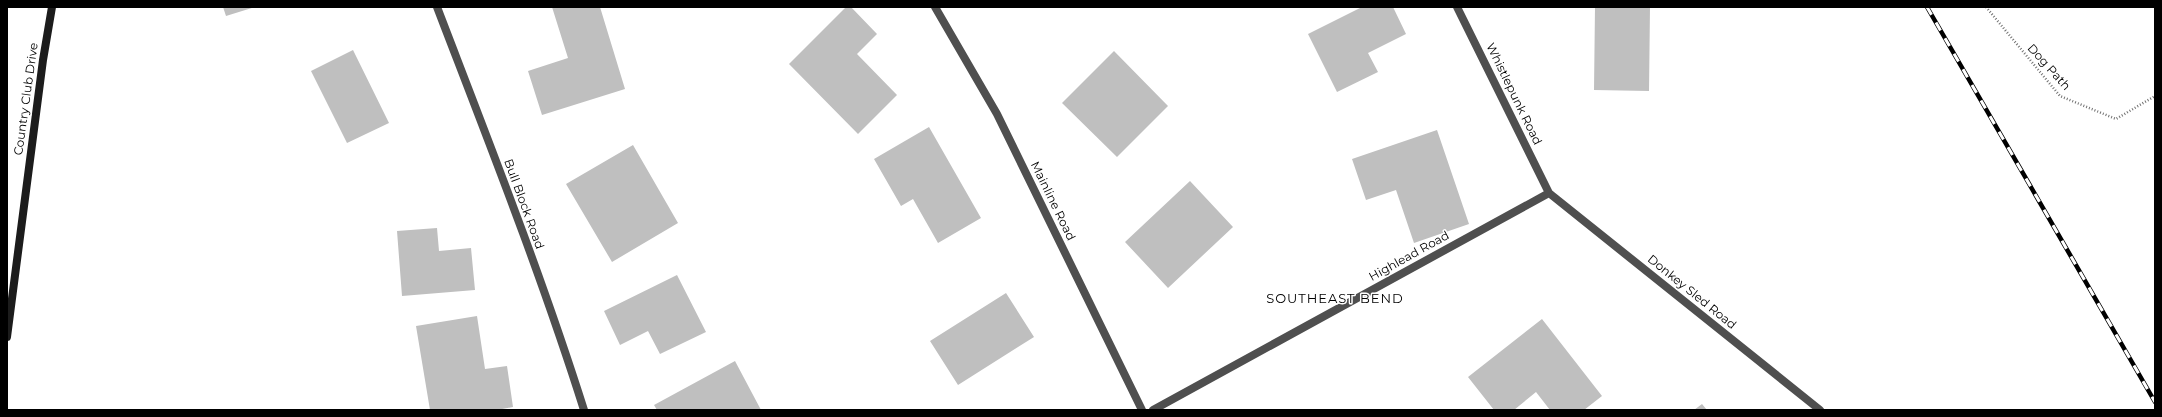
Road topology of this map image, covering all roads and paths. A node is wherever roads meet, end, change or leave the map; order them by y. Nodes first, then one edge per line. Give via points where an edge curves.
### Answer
1 (52, 7) edge
2 (437, 7) edge
3 (935, 7) edge
4 (1457, 7) edge
5 (1986, 7) edge
6 (2155, 96) edge
7 (1549, 193) junction
8 (7, 337) edge
9 (584, 410) edge
10 (1142, 410) edge
11 (1154, 410) edge
12 (1820, 410) edge

1 - 8 street, Country Club Drive
2 - 9 street, Bull Block Road
3 - 10 street, Mainline Road via 997,114
4 - 7 street, Whistlepunk Road
5 - 6 path, Dog Path via 2060,96 2116,119
7 - 11 street, Highlead Road
7 - 12 street, Donkey Sled Road

